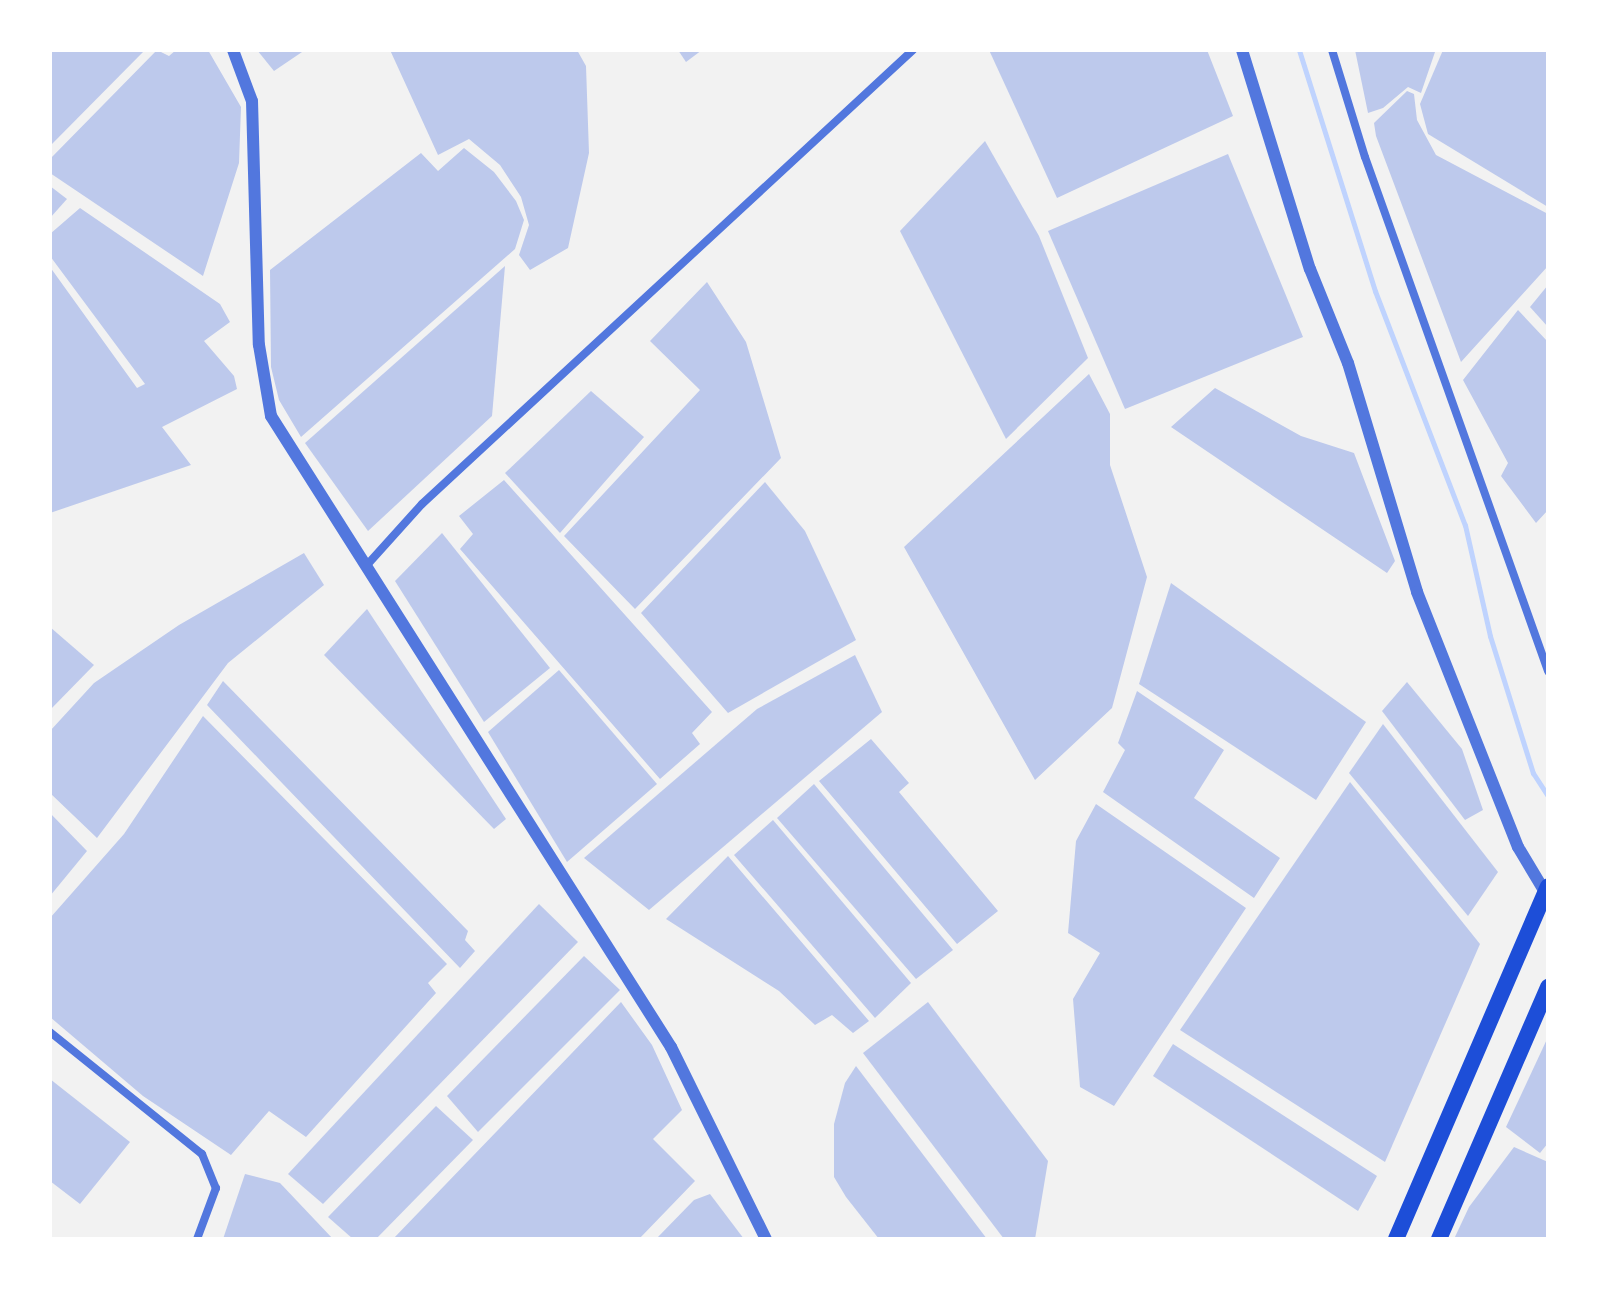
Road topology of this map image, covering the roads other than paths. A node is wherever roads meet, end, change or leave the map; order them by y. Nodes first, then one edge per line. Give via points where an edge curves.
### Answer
1 (233, 50) edge
2 (913, 50) edge
3 (1242, 50) edge
4 (1332, 50) edge
5 (367, 565) junction
6 (1548, 671) edge
7 (1547, 889) edge
8 (1548, 987) edge
9 (50, 1032) edge
10 (197, 1239) edge
11 (766, 1239) edge
12 (1396, 1239) edge
13 (1439, 1239) edge

1 - 5 street via 252,101 259,345 271,416
2 - 5 street via 422,504
3 - 7 street via 1310,269 1348,363 1417,592 1518,847
4 - 6 street
5 - 11 street via 671,1047
7 - 12 highway
8 - 13 highway
9 - 10 street via 202,1154 216,1188

